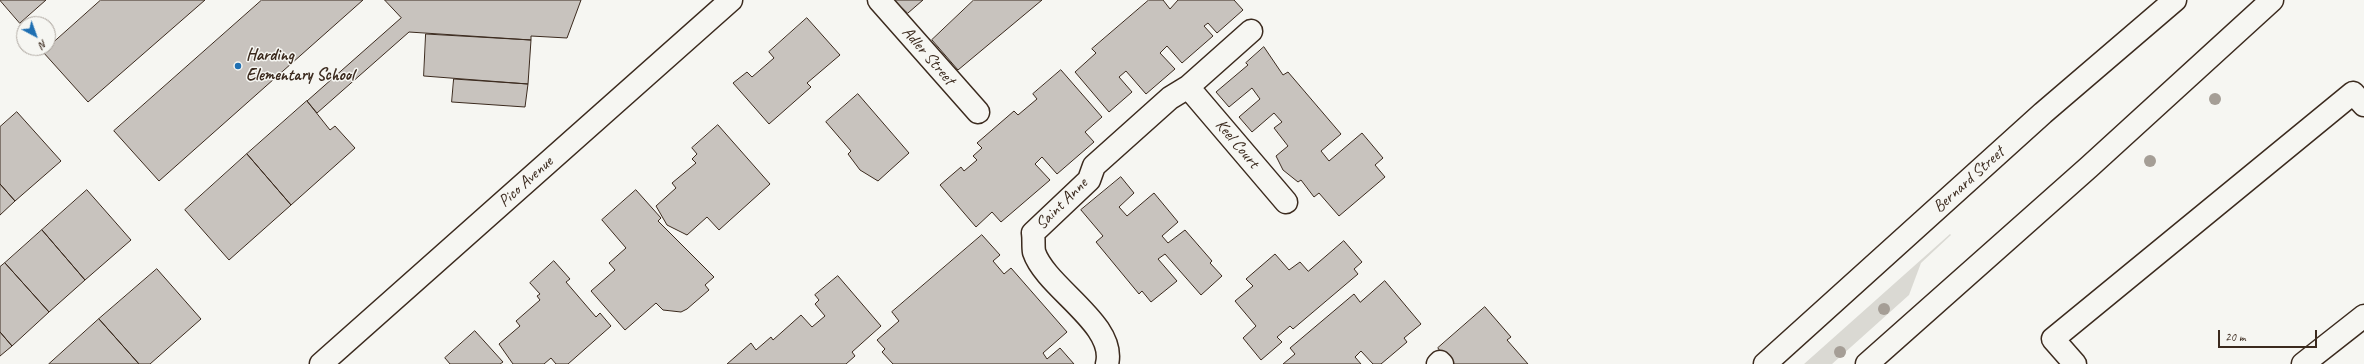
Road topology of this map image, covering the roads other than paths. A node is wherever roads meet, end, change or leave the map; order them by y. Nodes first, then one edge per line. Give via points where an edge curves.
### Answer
1 (730, 0) edge
2 (879, 0) edge
3 (2175, 0) edge
4 (2272, 0) edge
5 (1251, 31) dead end
6 (1188, 87) junction
7 (2364, 105) edge
8 (978, 112) dead end
9 (1286, 202) dead end
10 (2364, 316) edge
11 (321, 364) edge
12 (1107, 364) edge
13 (1438, 364) edge
14 (1442, 364) edge
15 (1765, 364) edge
16 (1867, 364) edge
17 (2075, 364) edge
18 (2303, 364) edge

1 - 11 street, Pico Avenue
2 - 8 street, Adler Street
3 - 15 street, Bernard Street via 2043,113
4 - 16 street via 2084,172
5 - 6 street, Saint Anne
6 - 9 street, Keel Court
6 - 12 street, Saint Anne via 1170,98 1094,166 1089,180 1033,233 1034,251 1043,267 1105,338 1109,357
7 - 17 street via 2353,93 2053,339
10 - 18 street
13 - 14 street

